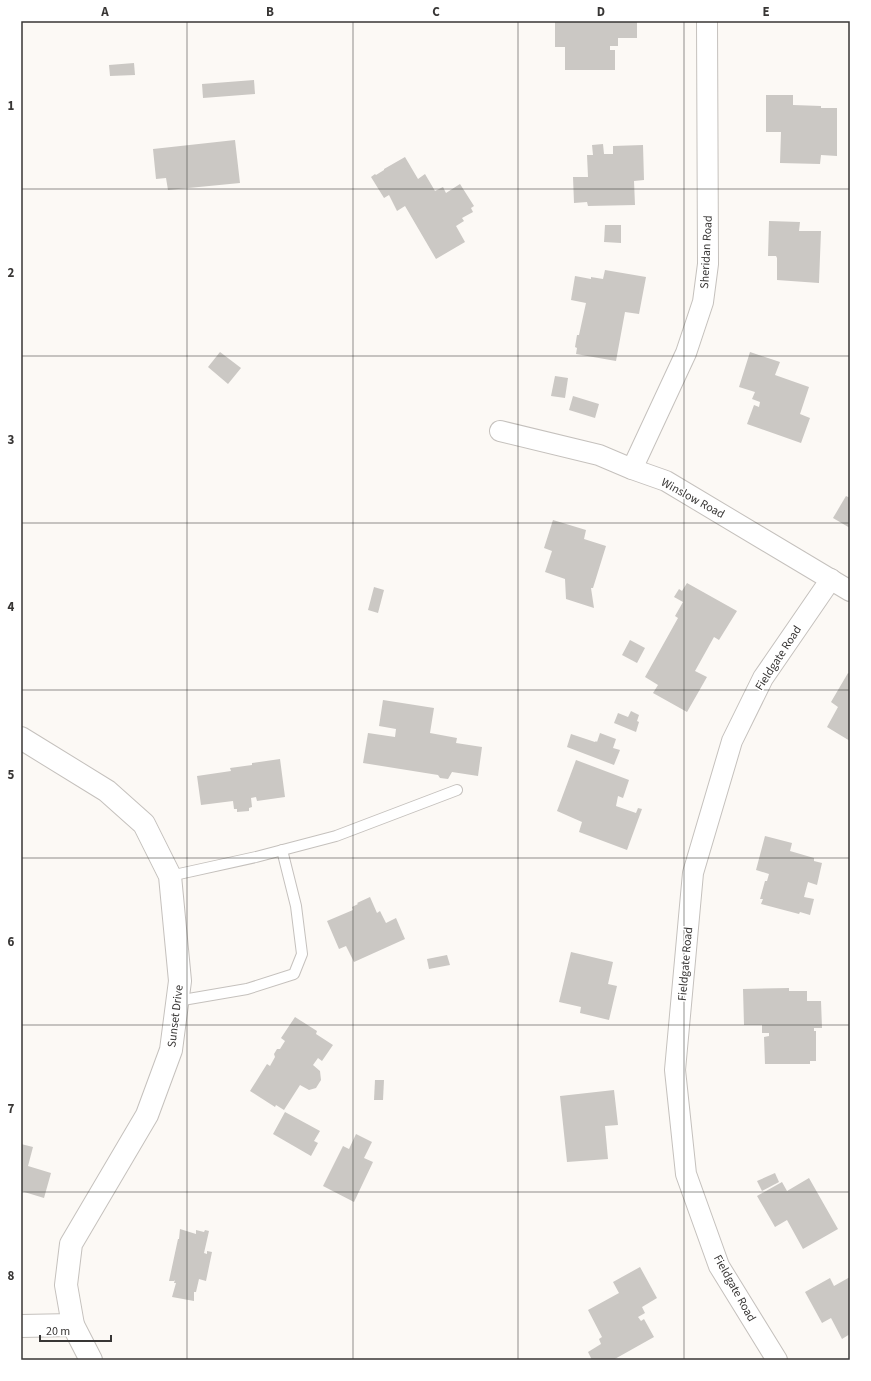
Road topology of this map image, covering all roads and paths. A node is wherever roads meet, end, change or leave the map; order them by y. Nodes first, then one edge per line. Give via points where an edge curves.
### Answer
1 (707, 21) edge
2 (500, 431) dead end
3 (632, 469) junction
4 (831, 579) junction
5 (850, 591) edge
6 (21, 738) edge
7 (456, 790) dead end
8 (282, 850) junction
9 (170, 876) junction
10 (177, 1000) junction
11 (73, 1325) junction
12 (21, 1326) edge
13 (92, 1360) edge
14 (777, 1360) edge

1 - 3 street, Sheridan Road via 708,264 703,302 684,358
2 - 3 street, Winslow Road via 599,455
3 - 4 street, Winslow Road via 666,482
4 - 5 street, Winslow Road
4 - 14 street, Fieldgate Road via 763,678 732,741 693,873 675,1070 686,1174 719,1266
6 - 9 main road, Sunset Drive via 107,791 144,824
7 - 8 lane via 336,836
8 - 9 lane
8 - 10 lane via 296,906 302,954 294,974 247,989
9 - 10 main road, Sunset Drive via 180,981
10 - 11 main road, Sunset Drive via 171,1050 147,1115 72,1244 66,1285
11 - 12 main road
11 - 13 main road, Sunset Drive

